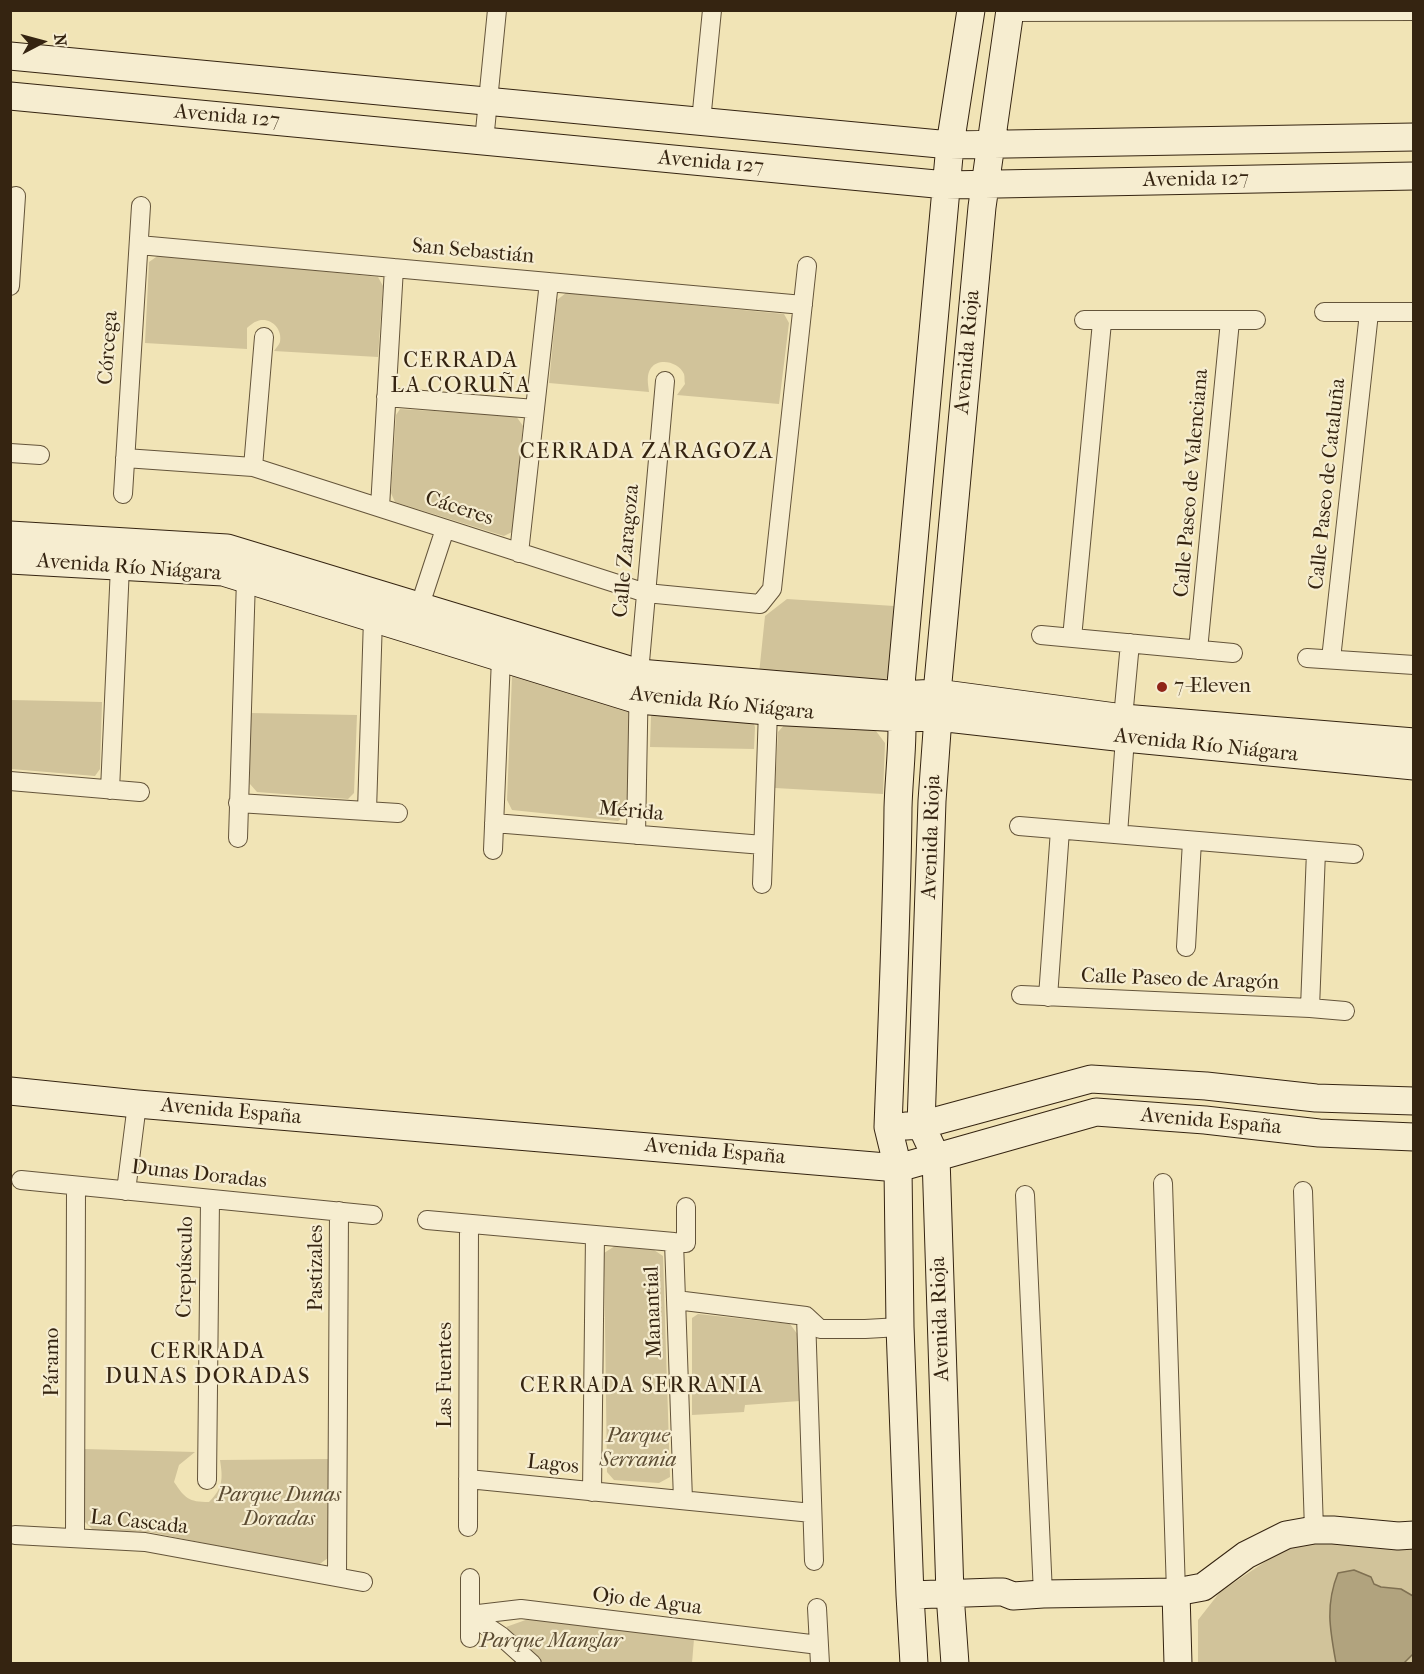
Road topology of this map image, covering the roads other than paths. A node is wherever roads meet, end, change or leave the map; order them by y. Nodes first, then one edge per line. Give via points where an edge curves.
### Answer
1 (497, 10) edge
2 (712, 10) edge
3 (971, 10) edge
4 (1010, 11) edge
5 (1261, 11) edge
6 (1375, 11) edge
7 (1413, 11) edge
8 (10, 56) edge
9 (10, 96) edge
10 (488, 101) junction
11 (701, 121) junction
12 (1413, 137) edge
13 (484, 141) junction
14 (950, 145) junction
15 (990, 145) junction
16 (1413, 176) edge
17 (984, 184) junction
18 (946, 185) junction
19 (16, 196) dead end
20 (141, 206) dead end
21 (12, 231) edge
22 (139, 245) junction
23 (807, 266) dead end
24 (394, 268) junction
25 (549, 282) junction
26 (10, 286) edge
27 (803, 305) junction
28 (1324, 312) dead end
29 (1413, 312) edge
30 (1369, 313) junction
31 (1084, 320) dead end
32 (1256, 320) dead end
33 (1102, 321) junction
34 (1230, 321) junction
35 (264, 337) dead end
36 (665, 381) dead end
37 (386, 397) junction
38 (535, 409) junction
39 (10, 453) edge
40 (40, 455) dead end
41 (125, 458) junction
42 (253, 467) junction
43 (123, 494) dead end
44 (380, 507) junction
45 (445, 529) junction
46 (10, 535) edge
47 (519, 553) junction
48 (10, 560) edge
49 (120, 566) junction
50 (246, 579) junction
51 (646, 594) junction
52 (373, 618) junction
53 (415, 618) junction
54 (1041, 635) dead end
55 (1072, 638) junction
56 (1130, 644) junction
57 (1198, 650) junction
58 (1233, 653) dead end
59 (501, 658) junction
60 (1307, 658) dead end
61 (1331, 659) junction
62 (1413, 665) edge
63 (639, 673) junction
64 (937, 705) junction
65 (902, 706) junction
66 (768, 711) junction
67 (638, 712) junction
68 (1124, 728) junction
69 (1413, 742) edge
70 (1413, 766) edge
71 (10, 781) edge
72 (110, 790) junction
73 (140, 792) dead end
74 (898, 800) junction
75 (932, 801) junction
76 (238, 803) junction
77 (367, 811) junction
78 (398, 813) dead end
79 (494, 823) junction
80 (1019, 826) dead end
81 (1060, 830) junction
82 (1118, 834) junction
83 (636, 835) junction
84 (238, 838) dead end
85 (1192, 841) junction
86 (763, 845) junction
87 (493, 850) dead end
88 (1316, 850) junction
89 (1354, 854) dead end
90 (898, 874) junction
91 (930, 874) junction
92 (762, 884) dead end
93 (1186, 947) dead end
94 (1021, 995) dead end
95 (1048, 997) junction
96 (1310, 1008) junction
97 (1345, 1011) dead end
98 (1206, 1086) junction
99 (10, 1091) edge
100 (1413, 1101) edge
101 (137, 1104) junction
102 (1204, 1120) junction
103 (921, 1125) junction
104 (888, 1127) junction
105 (1413, 1137) edge
106 (936, 1157) junction
107 (898, 1168) junction
108 (21, 1180) dead end
109 (1163, 1183) dead end
110 (76, 1186) junction
111 (126, 1191) junction
112 (1303, 1191) dead end
113 (1025, 1195) dead end
114 (210, 1199) junction
115 (686, 1207) dead end
116 (339, 1212) junction
117 (373, 1215) dead end
118 (427, 1220) dead end
119 (469, 1224) junction
120 (595, 1235) junction
121 (674, 1242) junction
122 (676, 1300) junction
123 (806, 1316) junction
124 (900, 1327) junction
125 (468, 1479) junction
126 (207, 1480) dead end
127 (592, 1491) junction
128 (683, 1500) junction
129 (812, 1513) junction
130 (468, 1527) dead end
131 (1314, 1530) junction
132 (1413, 1534) edge
133 (15, 1535) dead end
134 (75, 1538) junction
135 (814, 1561) dead end
136 (337, 1577) junction
137 (470, 1578) dead end
138 (363, 1582) dead end
139 (1176, 1592) junction
140 (950, 1594) junction
141 (1043, 1594) junction
142 (910, 1596) junction
143 (817, 1608) dead end
144 (470, 1615) junction
145 (470, 1638) dead end
146 (820, 1654) edge
147 (532, 1664) edge
148 (914, 1664) edge
149 (955, 1664) edge
150 (1178, 1664) edge

1 - 10 street
2 - 11 street
3 - 14 main road, Avenida Rioja
4 - 5 street
4 - 15 main road, Avenida Rioja
5 - 6 street
6 - 7 street
8 - 10 main road, Avenida 127
9 - 13 main road, Avenida 127
10 - 11 main road, Avenida 127
10 - 13 street
11 - 14 main road, Avenida 127
12 - 15 main road, Avenida 127
13 - 18 main road, Avenida 127
14 - 15 main road, Avenida 127
14 - 18 main road, Avenida Rioja
15 - 17 main road, Avenida Rioja
16 - 17 main road, Avenida 127
17 - 18 main road, Avenida 127
17 - 64 main road, Avenida Rioja
18 - 65 main road, Avenida Rioja
19 - 21 street
20 - 22 street, Córcega
21 - 26 street
22 - 24 street, San Sebastián
22 - 41 street, Córcega
23 - 27 street
24 - 25 street, San Sebastián
24 - 37 street
25 - 27 street, San Sebastián
25 - 38 street
27 - 51 street, Cáceres via 772,590 760,604
28 - 30 street
29 - 30 street
30 - 61 street, Calle Paseo de Cataluña
31 - 33 street
32 - 34 street
33 - 34 street
33 - 55 street
34 - 57 street, Calle Paseo de Valenciana
35 - 42 street
36 - 51 street, Calle Zaragoza
37 - 38 street
37 - 44 street
38 - 47 street
39 - 40 street
41 - 42 street, Cáceres
41 - 43 street, Córcega
42 - 44 street, Cáceres
44 - 45 street, Cáceres
45 - 47 street, Cáceres
45 - 53 street
46 - 53 main road, Avenida Río Niágara via 227,548
47 - 51 street, Cáceres
48 - 49 main road, Avenida Río Niágara
49 - 50 main road, Avenida Río Niágara via 224,572
49 - 72 street
50 - 52 main road, Avenida Río Niágara
50 - 76 street
51 - 63 street, Calle Zaragoza
52 - 53 main road, Avenida Río Niágara
52 - 77 street
53 - 59 main road, Avenida Río Niágara
53 - 63 main road, Avenida Río Niágara
54 - 55 street
55 - 56 street
56 - 57 street
56 - 68 street
57 - 58 street
59 - 67 main road, Avenida Río Niágara
59 - 79 street
60 - 61 street
61 - 62 street
63 - 65 main road, Avenida Río Niágara
63 - 67 street, Calle Zaragoza
64 - 65 main road, Avenida Río Niágara
64 - 68 main road, Avenida Río Niágara
64 - 75 main road, Avenida Rioja
65 - 66 main road, Avenida Río Niágara
65 - 74 main road, Avenida Rioja
66 - 67 main road, Avenida Río Niágara
66 - 86 street
67 - 83 street
68 - 69 main road, Avenida Río Niágara
68 - 70 main road, Avenida Río Niágara
68 - 82 street
71 - 72 street
72 - 73 street
74 - 75 main road
74 - 90 main road, Avenida Rioja
75 - 91 main road, Avenida Rioja
76 - 77 street
76 - 84 street
77 - 78 street
79 - 83 street, Mérida
79 - 87 street
80 - 81 street
81 - 82 street
81 - 95 street, Calle Paseo de Aragón
82 - 85 street
83 - 86 street, Mérida
85 - 88 street
85 - 93 street, Calle Paseo de Aragón
86 - 92 street
88 - 89 street
88 - 96 street, Calle Paseo de Aragón
90 - 91 main road
90 - 104 main road, Avenida Rioja
91 - 103 main road, Avenida Rioja
94 - 95 street, Calle Paseo de Aragón
95 - 96 street, Calle Paseo de Aragón
96 - 97 street, Calle Paseo de Aragón
98 - 100 main road, Avenida España via 1316,1098
98 - 102 main road
98 - 103 main road, Avenida España via 1091,1079
99 - 101 main road, Avenida España
101 - 107 main road, Avenida España
101 - 111 street
102 - 105 main road, Avenida España via 1319,1133
102 - 106 main road, Avenida España via 1096,1112
103 - 104 main road, Avenida España
103 - 106 main road, Avenida Rioja
104 - 107 main road, Avenida Rioja
106 - 107 main road, Avenida España
106 - 140 main road, Avenida Rioja
107 - 124 main road, Avenida Rioja
108 - 110 street, Dunas Doradas
109 - 139 street
110 - 111 street, Dunas Doradas
110 - 134 street, Páramo
111 - 114 street, Dunas Doradas
112 - 131 street
113 - 141 street
114 - 116 street, Dunas Doradas
114 - 126 street, Crepúsculo
115 - 121 street, Manantial via 686,1243
116 - 117 street, Dunas Doradas
116 - 136 street, Pastizales
118 - 119 street
119 - 120 street
119 - 125 street, Las Fuentes
120 - 121 street
120 - 127 street
121 - 122 street, Manantial
122 - 123 street
122 - 128 street, Manantial
123 - 124 street via 820,1329
123 - 129 street
124 - 142 main road, Avenida Rioja
125 - 127 street, Lagos
125 - 130 street, Las Fuentes
127 - 128 street, Lagos
128 - 129 street, Lagos
129 - 135 street
131 - 132 main road
131 - 139 main road via 1286,1535 1246,1555 1203,1587
133 - 134 street, La Cascada
134 - 136 street, La Cascada via 145,1542
136 - 138 street, La Cascada
137 - 144 street
139 - 141 main road
139 - 150 main road
140 - 141 main road
140 - 142 main road
140 - 149 main road, Avenida Rioja
142 - 148 main road, Avenida Rioja
143 - 146 street
144 - 145 street
144 - 146 street, Ojo de Agua via 521,1609
144 - 147 street

